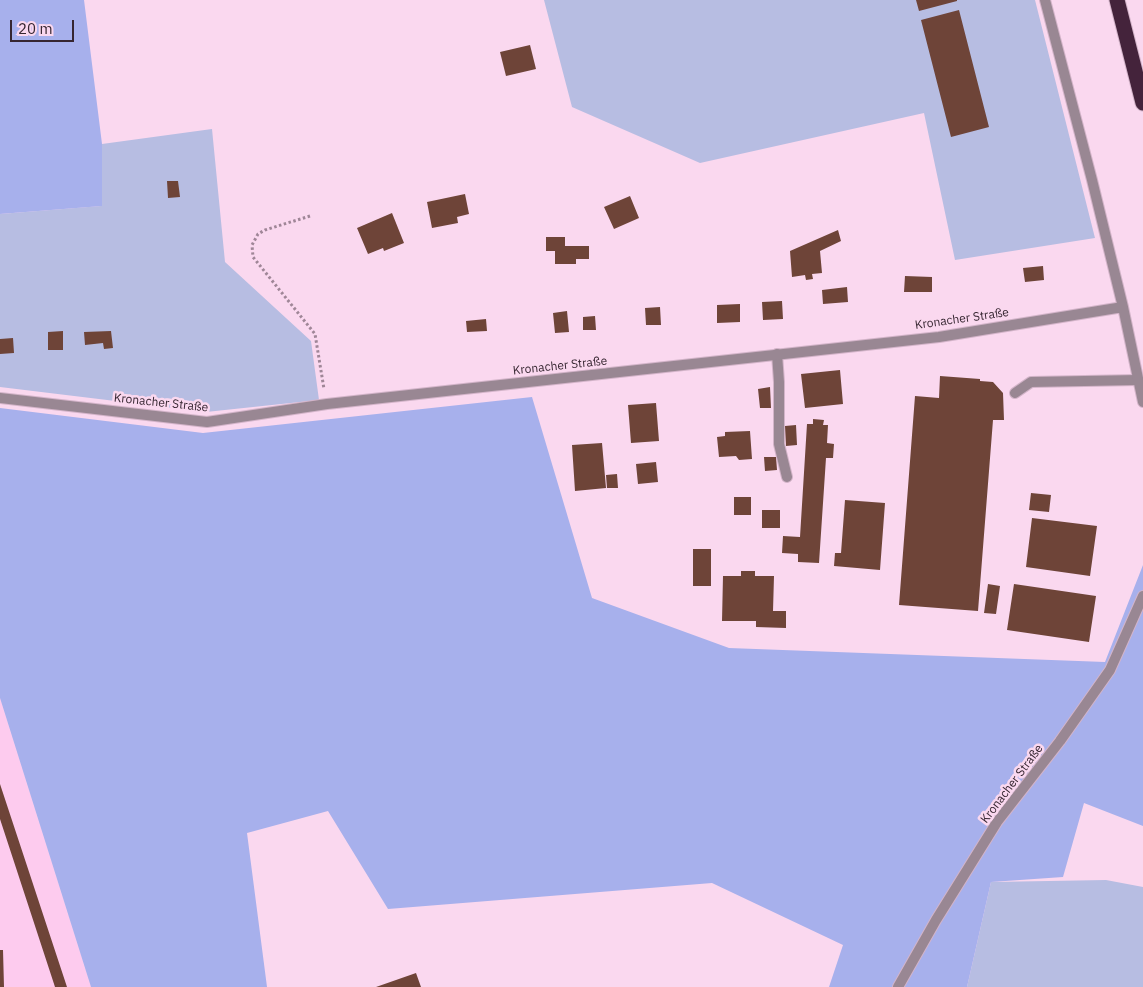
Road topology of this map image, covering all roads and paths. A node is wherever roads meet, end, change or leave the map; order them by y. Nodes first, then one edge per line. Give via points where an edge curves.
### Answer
1 (1045, 0) edge
2 (1117, 0) edge
3 (1143, 103) edge
4 (310, 216) dead end
5 (1123, 307) junction
6 (777, 354) junction
7 (1138, 380) junction
8 (1015, 393) dead end
9 (0, 398) edge
10 (1143, 402) edge
11 (327, 404) junction
12 (787, 477) dead end
13 (1143, 596) edge
14 (898, 987) edge

1 - 5 street
2 - 3 highway
4 - 11 path via 258,234 252,245 253,257 315,334
5 - 6 street, Kronacher Straße via 939,336
5 - 7 street
6 - 11 street, Kronacher Straße
6 - 12 street via 779,444
7 - 8 street via 1032,382
7 - 10 street
9 - 11 street, Kronacher Straße via 207,422
13 - 14 street, Kronacher Straße via 1110,670 997,822

